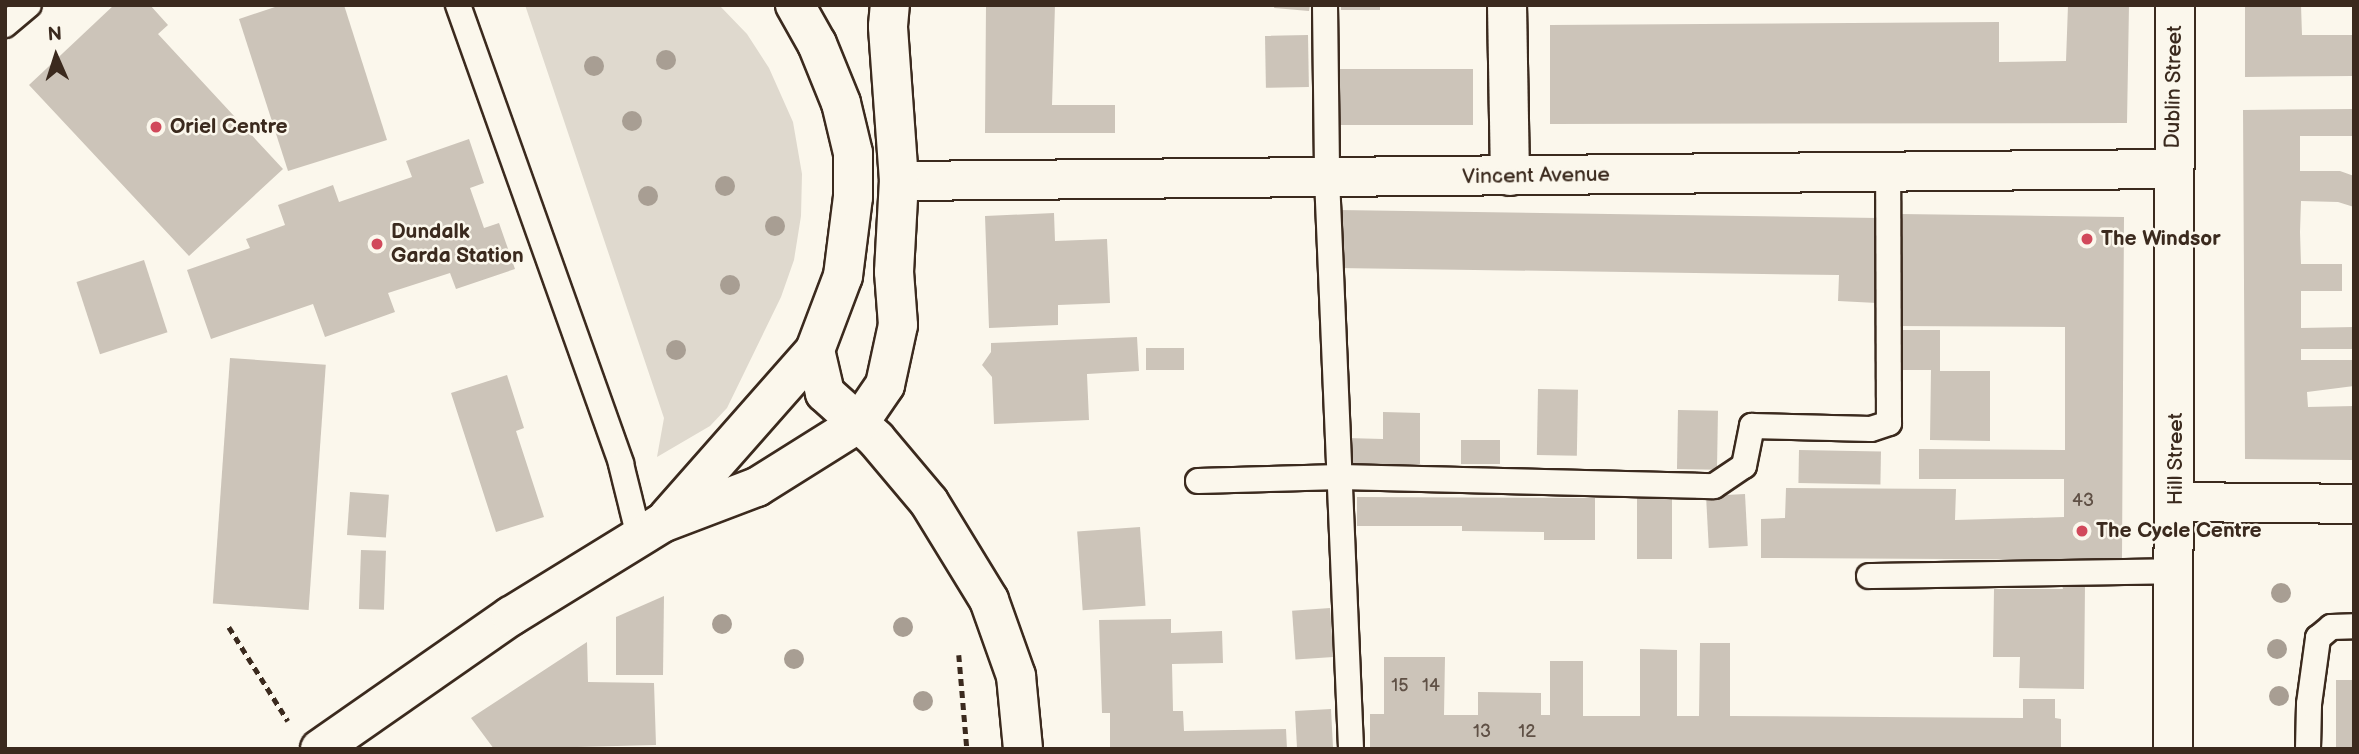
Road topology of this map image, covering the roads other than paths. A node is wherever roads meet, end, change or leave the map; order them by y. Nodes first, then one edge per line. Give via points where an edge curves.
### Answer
1 (29, 5) edge
2 (458, 5) edge
3 (795, 5) edge
4 (890, 5) edge
5 (1325, 5) edge
6 (1507, 5) edge
7 (2175, 5) edge
8 (5, 25) edge
9 (2172, 169) junction
10 (1888, 172) junction
11 (1510, 176) junction
12 (1327, 178) junction
13 (899, 181) junction
14 (814, 350) junction
15 (859, 423) junction
16 (1339, 477) junction
17 (1198, 481) dead end
18 (2176, 502) junction
19 (2343, 504) edge
20 (650, 530) junction
21 (2175, 571) junction
22 (1869, 576) dead end
23 (2354, 626) edge
24 (320, 749) edge
25 (1023, 749) edge
26 (1351, 749) edge
27 (2173, 749) edge
28 (2308, 749) edge

1 - 8 lane
2 - 20 lane via 621,464
3 - 14 main road via 841,103 853,153 853,197 843,276
4 - 13 main road
5 - 12 lane
6 - 11 main road
7 - 9 main road, Dublin Street
9 - 10 main road, Vincent Avenue
9 - 18 main road, Hill Street
10 - 11 main road, Vincent Avenue
10 - 16 lane via 1889,423 1871,429 1752,426 1744,467 1713,485
11 - 12 main road, Vincent Avenue
12 - 13 main road, Vincent Avenue
12 - 16 lane
13 - 15 main road via 894,272 898,325 886,385
14 - 15 main road via 825,393
14 - 20 main road via 737,443
15 - 20 main road via 757,487
15 - 25 main road via 929,502 989,600 1016,676
16 - 17 lane
16 - 26 lane
18 - 19 main road
18 - 21 main road, Hill Street
20 - 24 main road via 511,616
21 - 22 lane
21 - 27 main road, Hill Street
23 - 28 lane via 2331,627 2318,639

